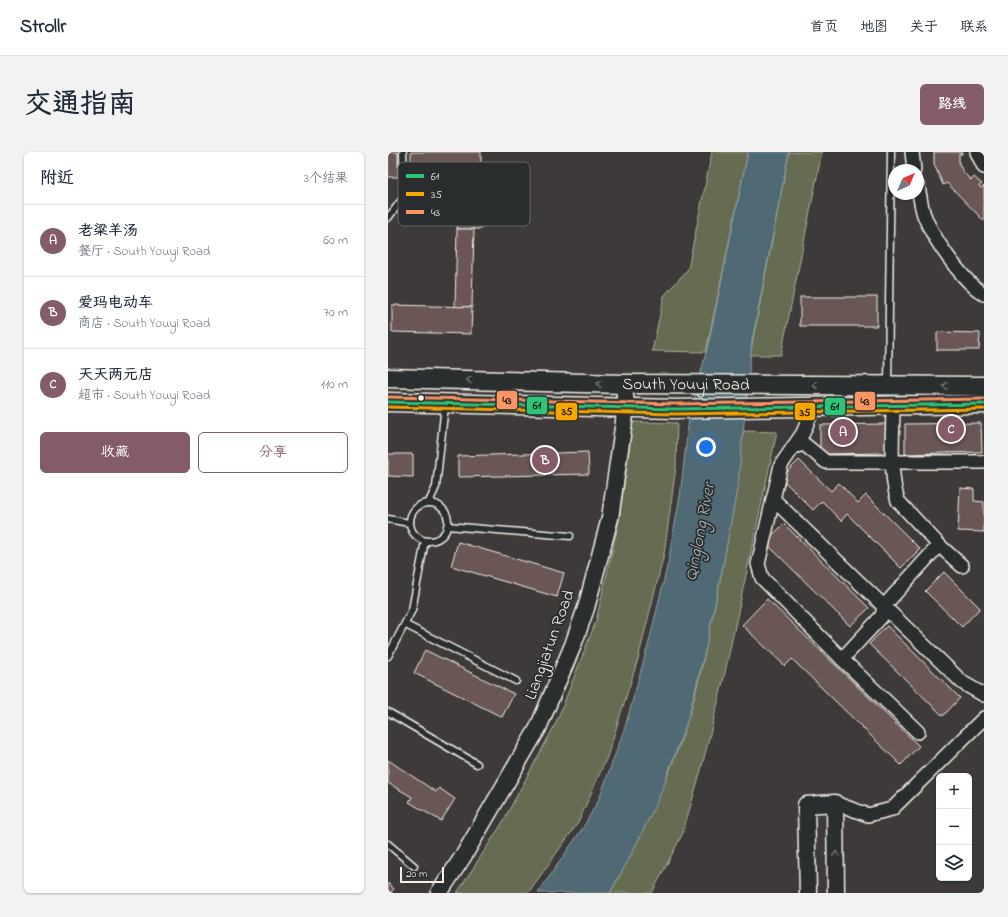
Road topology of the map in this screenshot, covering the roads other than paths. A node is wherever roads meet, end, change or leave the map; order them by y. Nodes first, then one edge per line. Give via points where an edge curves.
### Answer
1 (403, 152) edge
2 (891, 152) edge
3 (912, 152) edge
4 (977, 152) edge
5 (403, 162) edge
6 (913, 164) edge
7 (984, 167) edge
8 (921, 200) edge
9 (398, 205) edge
10 (388, 218) edge
11 (984, 294) edge
12 (388, 378) edge
13 (624, 384) junction
14 (888, 385) junction
15 (984, 386) edge
16 (388, 402) edge
17 (446, 403) junction
18 (984, 404) edge
19 (893, 405) junction
20 (814, 406) junction
21 (626, 407) junction
22 (793, 447) junction
23 (982, 462) dead end
24 (894, 463) junction
25 (773, 498) junction
26 (430, 502) junction
27 (388, 519) edge
28 (409, 523) junction
29 (447, 526) junction
30 (570, 536) dead end
31 (425, 541) junction
32 (939, 545) junction
33 (962, 566) dead end
34 (884, 606) junction
35 (406, 625) junction
36 (388, 656) edge
37 (842, 659) junction
38 (516, 681) dead end
39 (984, 695) edge
40 (388, 712) edge
41 (984, 718) edge
42 (918, 732) dead end
43 (477, 764) dead end
44 (835, 803) junction
45 (388, 844) edge
46 (414, 866) dead end
47 (439, 893) edge
48 (808, 893) edge
49 (836, 893) edge

1 - 5 lane
2 - 14 lane
3 - 6 street
4 - 7 street
8 - 11 street via 924,215 951,262
9 - 10 lane
13 -> 12 main road, South Youyi Road
14 -> 13 main road, South Youyi Road
13 - 21 street, Liangjiatun Road
15 -> 14 main road, South Youyi Road
16 - 17 main road, South Youyi Road
17 - 21 main road, South Youyi Road
17 - 26 lane via 436,487
18 - 19 main road, South Youyi Road
19 - 20 main road, South Youyi Road
19 - 24 street
20 - 21 main road, South Youyi Road
20 - 22 street via 803,434
21 - 47 street, Liangjiatun Road via 610,518 573,646 538,728
22 - 24 street via 804,444 826,462
22 - 25 street via 781,465
23 - 24 street
24 - 32 street via 895,493 898,501
25 - 34 street
25 - 37 street via 758,564 762,578
26 - 28 lane via 423,503 412,511
26 - 29 lane via 442,507 446,512
27 - 28 lane
28 - 31 lane via 414,535
29 - 30 lane
29 - 31 lane via 437,539
31 - 35 lane via 412,610
32 - 33 street
32 - 34 street
34 - 37 street via 882,616
34 - 39 street via 963,683
35 - 36 lane
35 - 38 lane
37 - 42 street
40 - 43 lane
41 - 44 street via 892,809 868,815
44 - 48 street via 806,805
49 -> 44 street
45 - 46 lane

